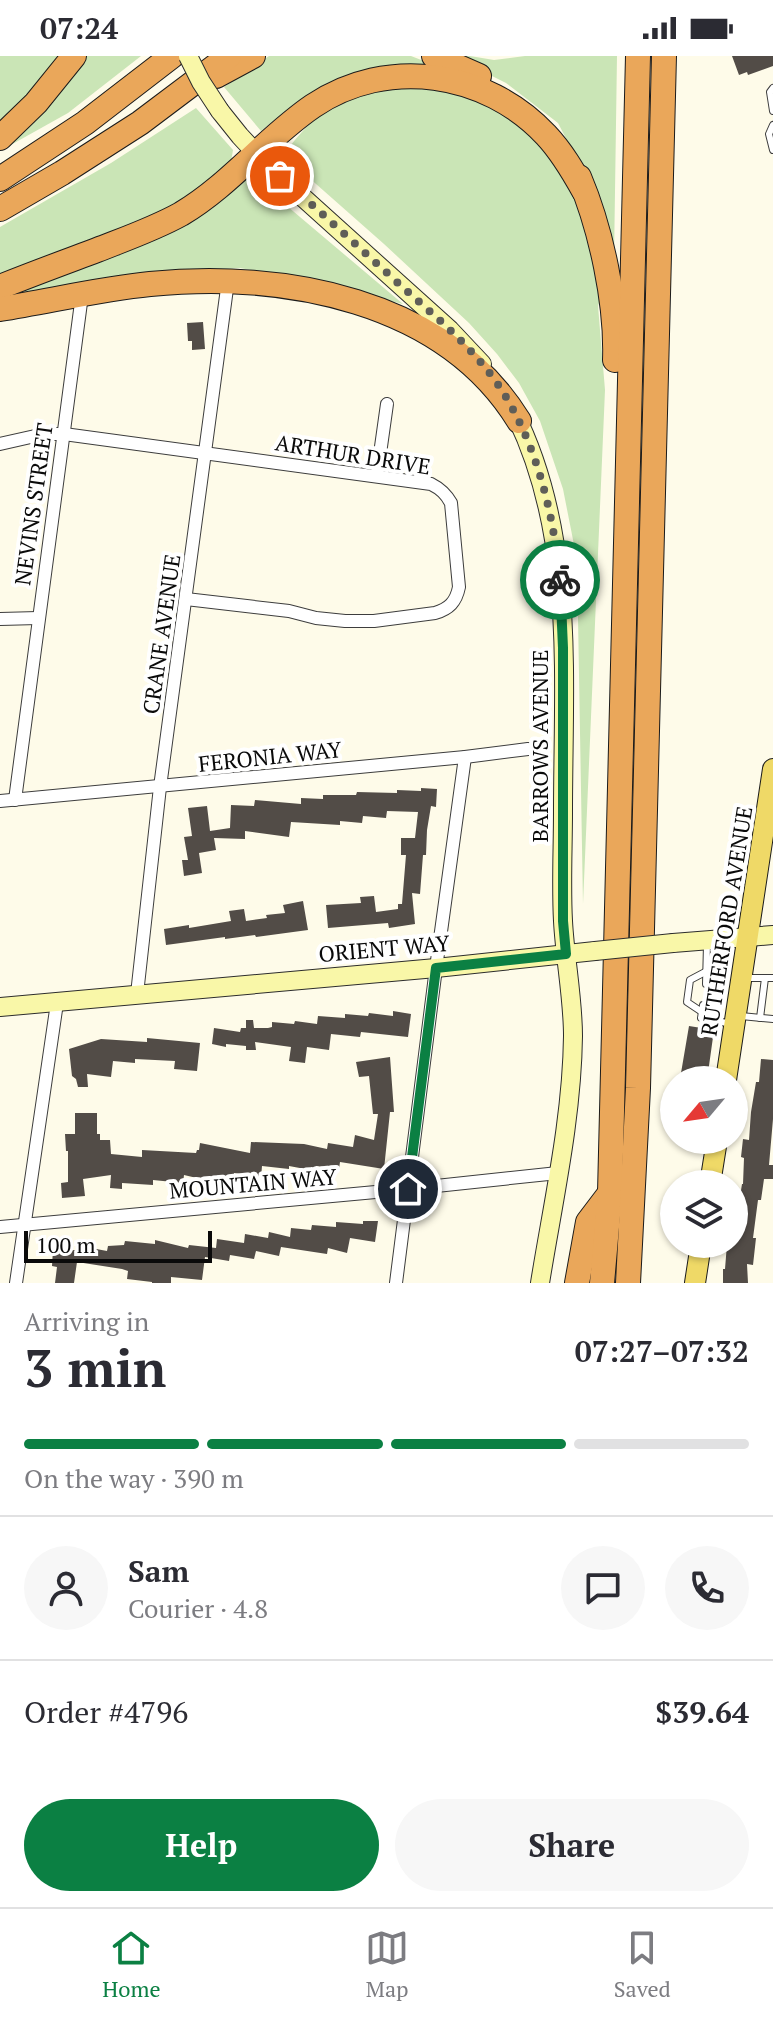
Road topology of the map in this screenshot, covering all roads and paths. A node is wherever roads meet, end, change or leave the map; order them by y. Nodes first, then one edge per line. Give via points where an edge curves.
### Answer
1 (74, 56) edge
2 (188, 56) edge
3 (229, 56) edge
4 (253, 56) edge
5 (434, 56) edge
6 (638, 56) edge
7 (664, 56) edge
8 (166, 60) edge
9 (773, 88) edge
10 (773, 111) edge
11 (140, 123) junction
12 (773, 125) edge
13 (0, 138) edge
14 (773, 150) edge
15 (256, 154) junction
16 (0, 179) edge
17 (584, 191) junction
18 (0, 209) edge
19 (228, 281) junction
20 (0, 287) edge
21 (82, 295) junction
22 (0, 309) edge
23 (629, 398) junction
24 (387, 404) dead end
25 (519, 421) junction
26 (64, 434) junction
27 (0, 444) edge
28 (204, 452) junction
29 (377, 475) junction
30 (186, 599) junction
31 (38, 618) junction
32 (0, 619) edge
33 (528, 749) dead end
34 (465, 757) junction
35 (773, 769) edge
36 (160, 787) junction
37 (15, 800) junction
38 (0, 801) edge
39 (761, 849) junction
40 (773, 889) edge
41 (773, 935) edge
42 (747, 937) junction
43 (707, 940) junction
44 (566, 954) junction
45 (436, 968) junction
46 (707, 971) junction
47 (765, 978) junction
48 (773, 978) edge
49 (706, 984) dead end
50 (733, 984) junction
51 (137, 994) junction
52 (57, 1003) junction
53 (0, 1006) edge
54 (702, 1008) junction
55 (760, 1018) junction
56 (773, 1019) edge
57 (735, 1020) junction
58 (728, 1066) edge
59 (558, 1173) junction
60 (408, 1189) junction
61 (610, 1193) junction
62 (24, 1225) junction
63 (0, 1227) edge
64 (699, 1258) edge
65 (16, 1283) edge
66 (396, 1283) edge
67 (540, 1283) edge
68 (577, 1283) edge
69 (602, 1283) edge
70 (628, 1283) edge
71 (695, 1283) edge

1 - 13 highway
2 - 15 street, BARROWS AVENUE, bridge via 220,111
3 - 11 highway
4 - 11 highway
5 - 17 highway via 523,103 560,144
6 - 23 highway
7 - 70 highway via 638,1088
8 - 16 highway via 85,123
9 - 10 lane
11 - 18 highway
12 - 14 lane
15 - 17 highway via 337,93 373,80 425,76 463,83 518,111 556,146
15 - 20 highway via 171,219
15 - 25 street, BARROWS AVENUE via 459,339 496,381
17 - 23 highway via 607,276 615,371
19 - 21 highway via 149,284
19 - 25 highway via 316,293 404,319 478,370
19 - 28 street, CRANE AVENUE
21 - 22 highway
21 - 26 street, NEVINS STREET
23 - 61 highway
24 - 29 street
25 - 44 street, BARROWS AVENUE via 549,509 561,588
26 - 27 street, ARTHUR DRIVE
26 - 28 street, ARTHUR DRIVE
26 - 31 street, NEVINS STREET
28 - 29 street, ARTHUR DRIVE
28 - 30 street, CRANE AVENUE
29 - 30 street, ARTHUR DRIVE via 431,484 447,495 459,587 452,605 435,613 345,621
30 - 36 street, CRANE AVENUE
31 - 32 street
31 - 37 street, NEVINS STREET
33 - 34 street, FERONIA WAY
34 - 36 street, FERONIA WAY
34 - 45 street
35 - 39 main road, RUTHERFORD AVENUE
36 - 37 street, FERONIA WAY
36 - 51 street, CRANE AVENUE
37 - 38 street
39 - 40 main road
39 - 42 main road, RUTHERFORD AVENUE
41 - 42 street, ORIENT WAY
42 - 43 street, ORIENT WAY
42 - 50 main road, RUTHERFORD AVENUE
43 - 44 street, ORIENT WAY, bridge
43 - 46 lane
44 - 45 street, ORIENT WAY
44 - 59 street, BARROWS AVENUE via 573,1034
45 - 51 street, ORIENT WAY
45 - 60 street
46 - 49 lane
46 - 50 lane via 719,982
46 - 54 lane via 690,980 687,1002
47 - 48 lane
47 - 50 lane
47 - 55 lane
50 - 54 lane via 716,1008
50 - 57 main road, RUTHERFORD AVENUE
51 - 52 street, ORIENT WAY
52 - 53 street, ORIENT WAY
52 - 62 street
54 - 57 lane via 701,1018
55 - 56 lane
55 - 57 lane
57 - 58 main road, RUTHERFORD AVENUE
59 - 60 street, MOUNTAIN WAY
59 - 67 street, BARROWS AVENUE
60 - 62 street, MOUNTAIN WAY
60 - 66 street
61 - 68 highway via 588,1222
61 - 69 highway
62 - 63 street, MOUNTAIN WAY
62 - 65 street
64 - 71 main road

